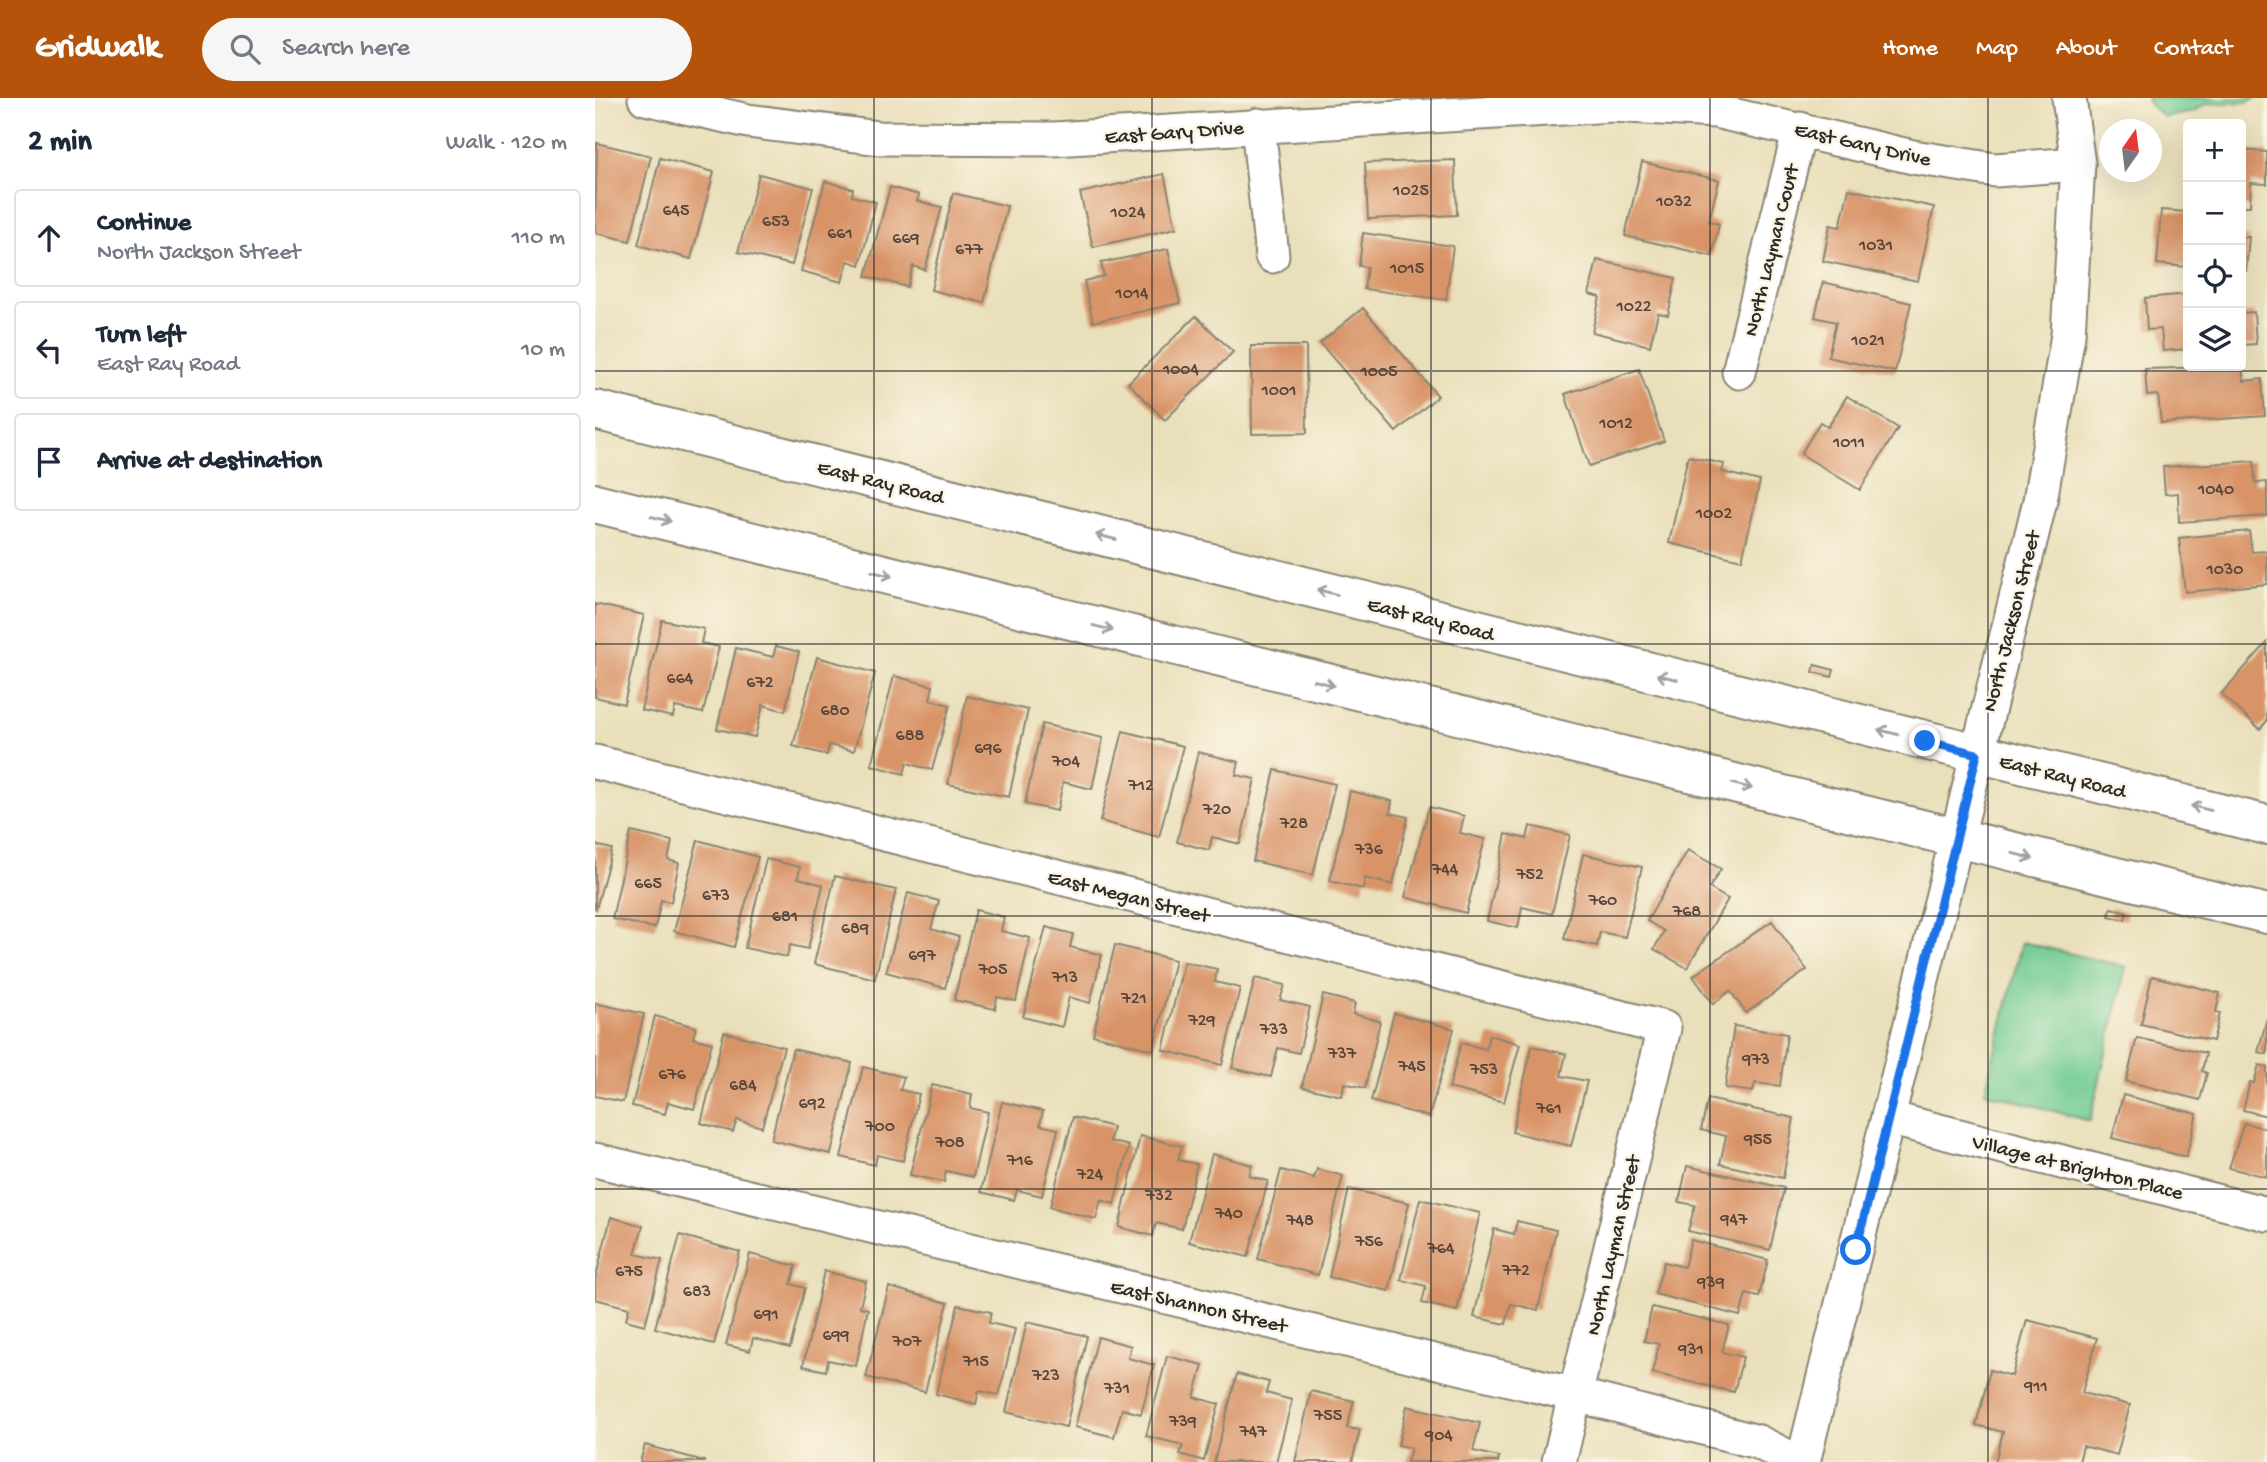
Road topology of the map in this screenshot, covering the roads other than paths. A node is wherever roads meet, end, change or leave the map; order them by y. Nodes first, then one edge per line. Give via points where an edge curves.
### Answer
1 (645, 98) edge
2 (2069, 98) edge
3 (1258, 125) junction
4 (1800, 129) junction
5 (2078, 164) junction
6 (1272, 256) dead end
7 (1739, 372) dead end
8 (595, 410) edge
9 (595, 503) edge
10 (1977, 754) junction
11 (595, 762) edge
12 (2267, 825) edge
13 (1957, 839) junction
14 (2267, 914) edge
15 (1664, 1028) joint
16 (1888, 1118) junction
17 (595, 1160) edge
18 (2267, 1214) edge
19 (1576, 1395) junction
20 (1559, 1462) edge
21 (1801, 1462) edge

1 - 3 street, East Gary Drive via 748,121 879,138 1053,139
2 - 5 street, North Jackson Street
3 - 4 street, East Gary Drive via 1612,105 1715,111
3 - 6 street
4 - 5 street, East Gary Drive via 1913,157 1995,170
4 - 7 street, North Layman Court
5 - 10 street, North Jackson Street via 2068,335 2045,475
10 -> 8 main road, East Ray Road
9 -> 13 main road
12 -> 10 main road, East Ray Road
10 - 13 street, North Jackson Street
11 - 15 street, East Megan Street
13 -> 14 main road
13 - 16 street, North Jackson Street
15 - 19 street, North Layman Street
16 - 18 street, Village at Brighton Place
16 - 21 street, North Jackson Street
17 - 19 street, East Shannon Street
19 - 20 street, North Layman Street
19 - 21 street, East Shannon Street via 1758,1442

